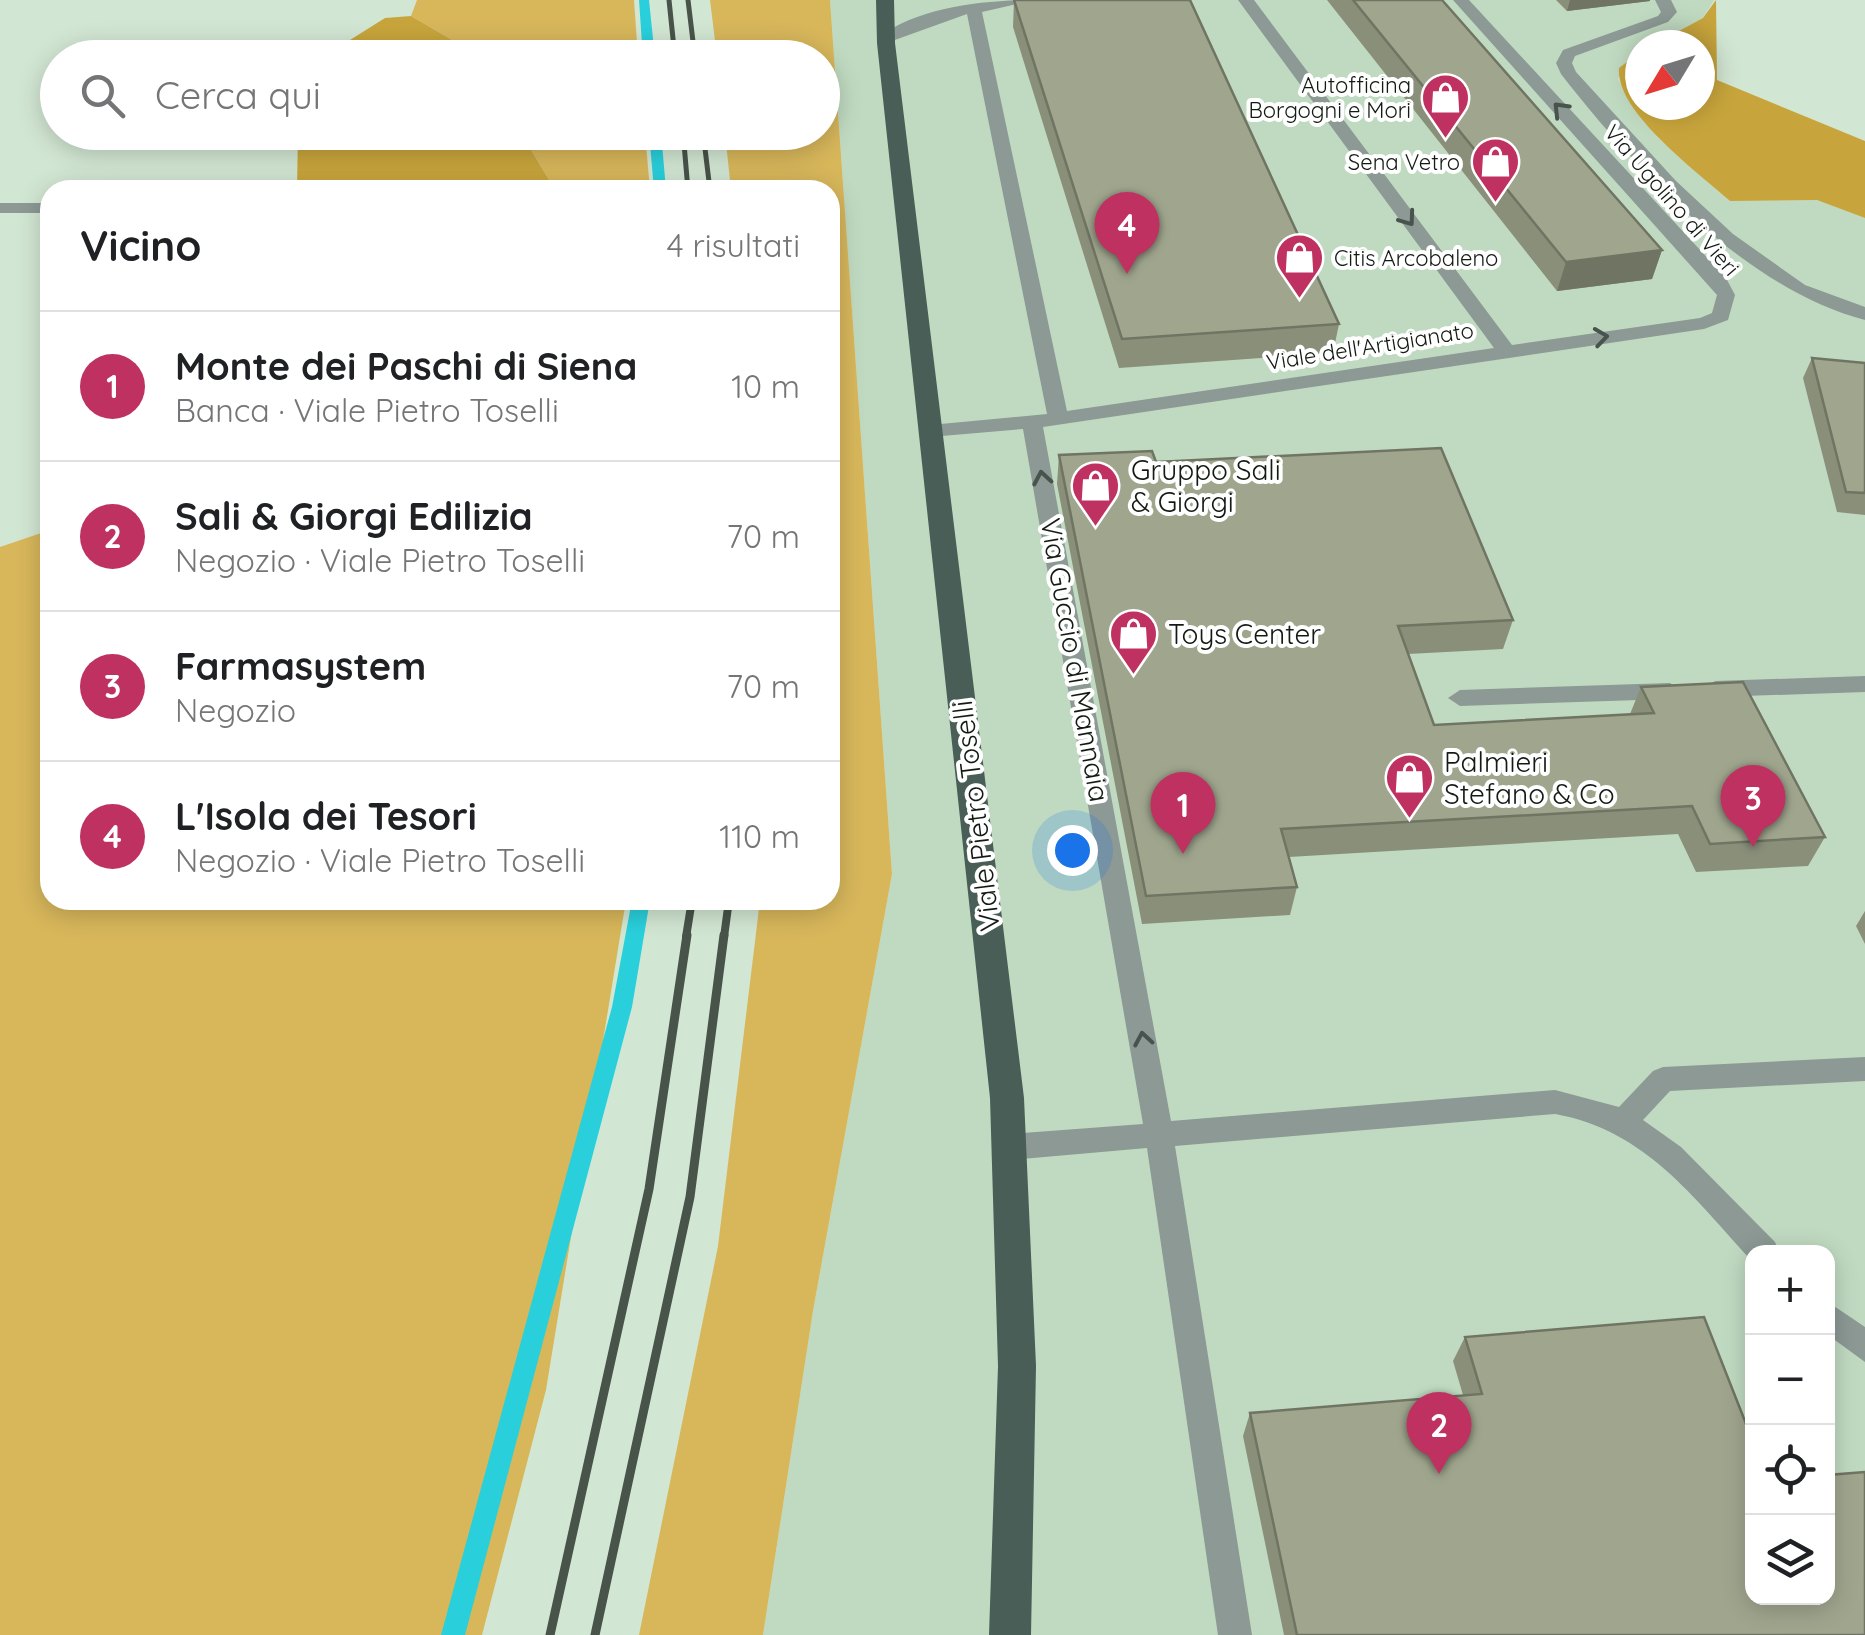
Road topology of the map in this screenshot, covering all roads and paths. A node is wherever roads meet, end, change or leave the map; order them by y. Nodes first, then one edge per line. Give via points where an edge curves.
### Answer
1 (885, 0) edge
2 (940, 0) edge
3 (1026, 0) edge
4 (1246, 0) edge
5 (1462, 0) edge
6 (1663, 0) edge
7 (973, 7) junction
8 (886, 38) junction
9 (1670, 186) junction
10 (1638, 190) junction
11 (0, 208) edge
12 (40, 208) edge
13 (1865, 314) edge
14 (1505, 350) junction
15 (1058, 418) junction
16 (1032, 422) junction
17 (930, 431) junction
18 (1865, 684) edge
19 (1460, 698) dead end
20 (1865, 1069) edge
21 (1624, 1120) junction
22 (1160, 1135) junction
23 (1010, 1147) junction
24 (1757, 1245) edge
25 (1835, 1322) edge
26 (1865, 1347) edge
27 (1010, 1635) edge
28 (1235, 1635) edge

1 - 8 main road, Viale Pietro Toselli
2 - 7 lane
3 - 7 lane
4 -> 14 lane, Viale dell'Artigianato
10 -> 5 lane, Via Ugolino di Vieri
6 - 9 lane via 1669,12 1663,19 1576,49 1564,62 1574,82
7 - 8 lane
7 - 15 lane
8 - 17 main road, Viale Pietro Toselli
9 - 10 lane
9 - 13 lane via 1782,280
14 -> 10 lane, Via Ugolino di Vieri via 1704,323 1726,312 1718,282
11 - 12 lane
14 - 15 lane, Viale dell'Artigianato
15 - 16 lane, Viale dell'Artigianato
16 - 17 lane, Viale dell'Artigianato
22 -> 16 lane, Via Guccio di Mannaia
17 - 23 main road, Viale Pietro Toselli
18 - 19 lane
20 - 21 lane via 1663,1080
21 - 22 lane via 1589,1104 1554,1102
21 - 24 lane
22 - 23 lane
22 - 28 lane, Via Guccio di Mannaia
23 - 27 main road, Viale Pietro Toselli via 1020,1414
25 - 26 lane

